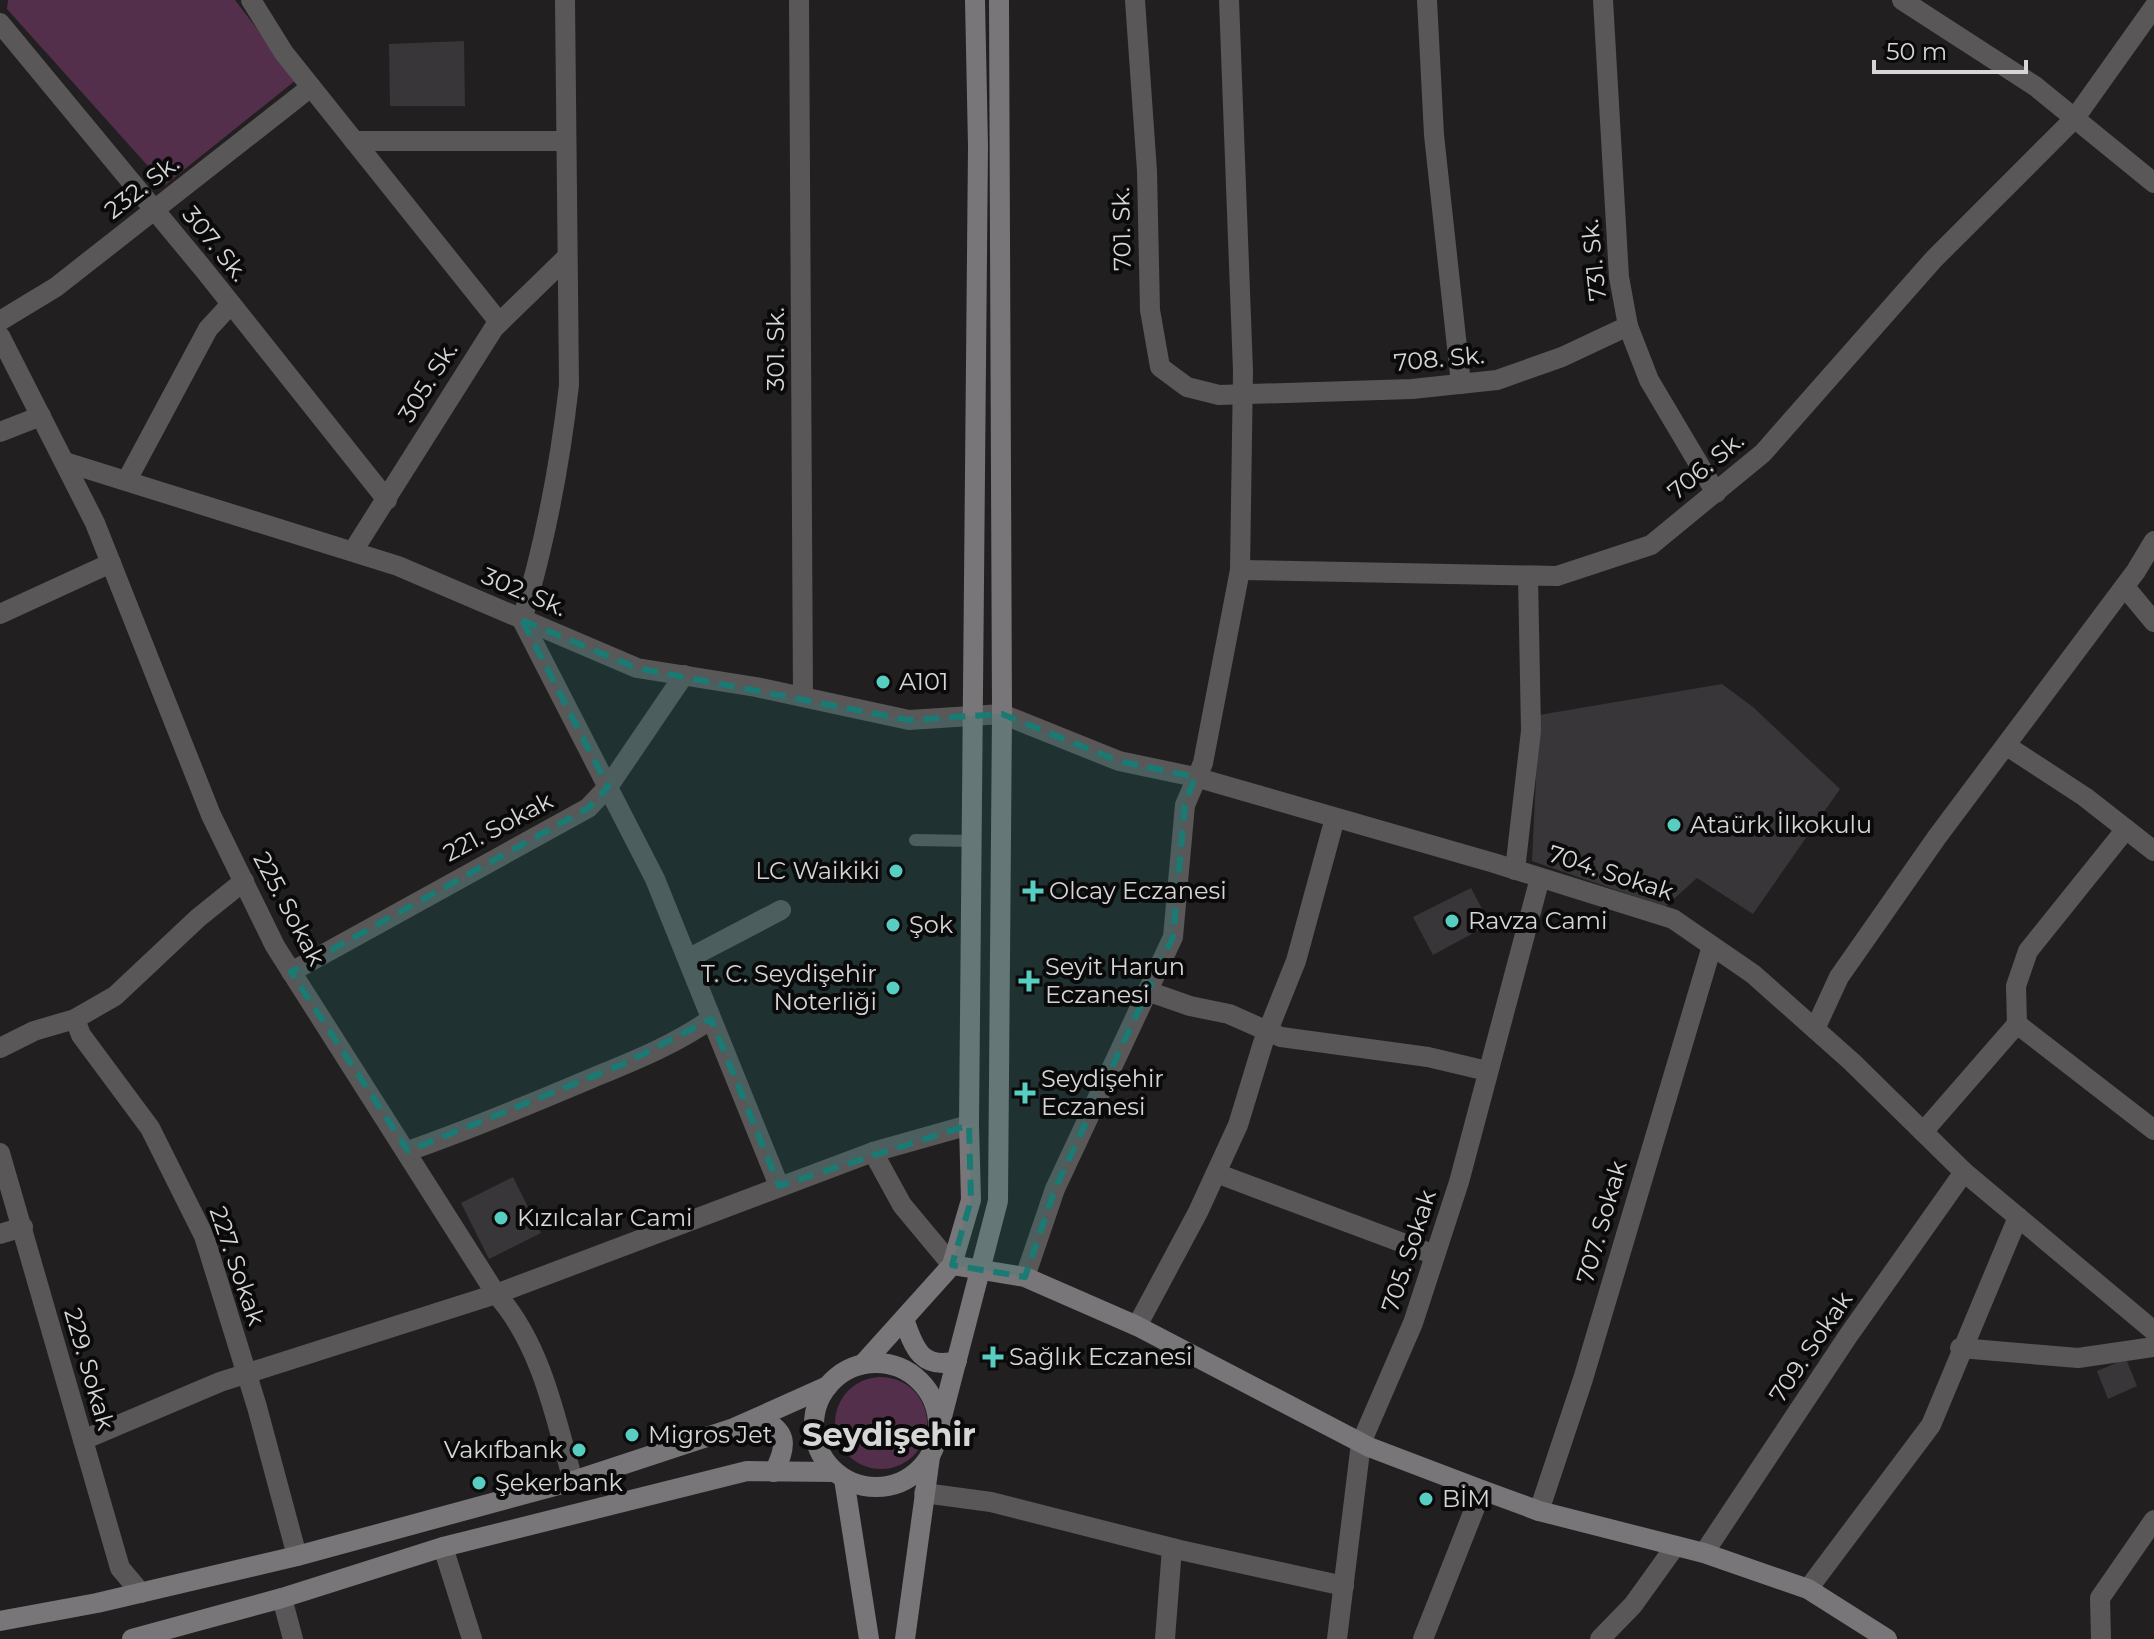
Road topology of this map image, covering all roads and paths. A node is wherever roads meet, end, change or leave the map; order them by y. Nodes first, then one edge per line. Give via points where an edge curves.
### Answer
1 (251, 0) edge
2 (565, 0) edge
3 (799, 0) edge
4 (975, 0) edge
5 (999, 0) edge
6 (1135, 0) edge
7 (1229, 0) edge
8 (1427, 0) edge
9 (1603, 0) edge
10 (1902, 0) edge
11 (2154, 7) edge
12 (0, 23) edge
13 (311, 87) junction
14 (2075, 118) junction
15 (354, 141) junction
16 (566, 141) junction
17 (2154, 183) edge
18 (155, 211) junction
19 (567, 257) junction
20 (231, 304) junction
21 (0, 321) edge
22 (499, 322) junction
23 (1628, 326) junction
24 (0, 336) edge
25 (1461, 384) junction
26 (1243, 394) junction
27 (41, 416) junction
28 (0, 432) edge
29 (65, 462) junction
30 (127, 480) junction
31 (1716, 493) junction
32 (387, 500) junction
33 (2154, 541) edge
34 (353, 551) junction
35 (111, 563) junction
36 (1240, 570) junction
37 (1528, 576) junction
38 (2125, 587) junction
39 (0, 614) edge
40 (522, 620) junction
41 (2154, 622) edge
42 (684, 675) junction
43 (803, 697) junction
44 (973, 714) junction
45 (1002, 714) junction
46 (2007, 746) junction
47 (1195, 777) junction
48 (608, 787) junction
49 (1335, 818) junction
50 (2126, 829) junction
51 (915, 840) dead end
52 (972, 841) junction
53 (2154, 851) edge
54 (1515, 870) junction
55 (1540, 878) junction
56 (244, 881) junction
57 (781, 910) dead end
58 (1712, 946) junction
59 (695, 955) junction
60 (291, 972) junction
61 (1147, 991) junction
62 (75, 1019) junction
63 (711, 1019) junction
64 (2017, 1024) junction
65 (1815, 1029) junction
66 (1268, 1032) junction
67 (0, 1048) edge
68 (1487, 1071) junction
69 (969, 1125) junction
70 (2154, 1130) edge
71 (1923, 1132) junction
72 (408, 1151) junction
73 (873, 1152) junction
74 (0, 1153) edge
75 (1964, 1172) junction
76 (1216, 1173) junction
77 (781, 1185) junction
78 (2018, 1217) junction
79 (23, 1227) junction
80 (0, 1234) edge
81 (1435, 1255) junction
82 (952, 1265) junction
83 (981, 1272) junction
84 (1025, 1277) junction
85 (496, 1294) junction
86 (904, 1319) junction
87 (1137, 1326) junction
88 (2154, 1331) edge
89 (2154, 1347) edge
90 (1960, 1348) junction
91 (957, 1361) junction
92 (863, 1364) junction
93 (246, 1373) junction
94 (828, 1386) junction
95 (757, 1418) junction
96 (83, 1440) junction
97 (1361, 1443) junction
98 (934, 1445) junction
99 (774, 1472) junction
100 (840, 1476) junction
101 (573, 1481) junction
102 (1482, 1490) junction
103 (924, 1493) junction
104 (1539, 1511) junction
105 (2154, 1520) edge
106 (443, 1547) junction
107 (1172, 1548) junction
108 (1674, 1548) junction
109 (1704, 1553) junction
110 (297, 1556) junction
111 (1344, 1586) junction
112 (1808, 1589) junction
113 (141, 1593) junction
114 (282, 1598) junction
115 (0, 1621) edge
116 (157, 1637) edge
117 (132, 1639) edge
118 (293, 1639) edge
119 (472, 1639) edge
120 (869, 1639) edge
121 (905, 1639) edge
122 (1165, 1639) edge
123 (1337, 1639) edge
124 (1423, 1639) edge
125 (1600, 1639) edge
126 (1887, 1639) edge
127 (2101, 1639) edge

1 - 13 street
2 - 16 street
3 - 43 street, 301. Sk.
4 - 44 main road
5 - 45 main road
6 - 26 street, 701. Sk. via 1150,310 1160,367 1187,387
7 - 26 street
8 - 25 street via 1434,135
9 - 23 street, 731. Sk. via 1619,277
10 - 14 street
11 - 14 street, 706. Sk.
12 - 18 street, 307. Sk.
13 - 15 street
13 - 18 street, 232. Sk.
14 - 17 street
14 - 31 street, 706. Sk. via 1934,259 1763,453
15 - 16 street
15 - 22 street
16 - 19 street
18 - 20 street, 307. Sk.
18 - 21 street, 232. Sk. via 56,287
19 - 22 street, 305. Sk.
19 - 40 street via 569,385 562,446
20 - 30 street via 208,329
20 - 32 street, 307. Sk.
22 - 32 street, 305. Sk.
23 - 25 street, 708. Sk. via 1497,380
23 - 31 street, 731. Sk. via 1649,380
24 - 27 street, 225. Sokak
25 - 26 street, 708. Sk.
26 - 36 street
27 - 28 street
27 - 29 street, 225. Sokak
29 - 30 street, 302. Sk.
29 - 35 street, 225. Sokak
30 - 34 street, 302. Sk.
31 - 37 street, 706. Sk. via 1651,545 1557,576
32 - 34 street, 305. Sk.
33 - 38 street
34 - 40 street, 302. Sk.
35 - 39 street
35 - 56 street, 225. Sokak via 211,815
36 - 37 street, 706. Sk.
36 - 47 street via 1221,685
37 - 54 street via 1531,731
38 - 41 street
38 - 46 street
40 - 42 street, 302. Sk. via 637,668
40 - 48 street
42 - 43 street, 302. Sk.
42 - 48 street, 221. Sokak
43 - 44 street, 302. Sk. via 909,720
44 - 45 street, 704. Sokak
44 - 52 main road
45 - 47 street, 704. Sokak via 1119,761
45 - 83 main road via 998,1201
46 - 50 street
46 - 65 street via 1839,977
47 - 49 street, 704. Sokak
47 - 61 street via 1185,805 1173,937
48 - 59 street via 623,799 642,832
48 - 60 street, 221. Sokak via 588,808
48 - 63 street via 655,879
49 - 54 street, 704. Sokak
49 - 66 street via 1296,961
50 - 53 street
50 - 64 street via 2028,951 2016,986
51 - 52 lane
52 - 69 main road
54 - 55 street, 704. Sokak
55 - 58 street, 704. Sokak via 1673,919
55 - 68 street, 705. Sokak
56 - 60 street, 225. Sokak
56 - 62 street via 115,996
57 - 59 street
58 - 65 street, 704. Sokak
58 - 104 street, 707. Sokak
59 - 77 street
60 - 72 street, 225. Sokak
61 - 66 street via 1229,1014
61 - 84 street via 1055,1189
62 - 67 street
62 - 93 street, 227. Sokak via 81,1035 150,1128 204,1236
63 - 72 street via 686,1037
63 - 77 street
64 - 70 street
64 - 71 street
65 - 71 street, 704. Sokak
66 - 68 street
66 - 76 street via 1238,1125
68 - 81 street, 705. Sokak
69 - 73 street
69 - 82 main road via 971,1200
71 - 75 street, 704. Sokak
72 - 85 street, 225. Sokak
73 - 77 street
73 - 82 street via 902,1205
74 - 79 street, 229. Sokak
75 - 78 street, 704. Sokak
75 - 109 street, 709. Sokak
76 - 81 street
76 - 87 street
77 - 85 street
78 - 88 street, 704. Sokak
78 - 90 street
79 - 80 street
79 - 96 street, 229. Sokak
81 - 97 street, 705. Sokak via 1413,1323
82 - 83 main road
82 - 86 main road
83 - 84 main road
83 - 91 main road
84 - 87 main road
85 - 93 street
85 - 101 street, 225. Sokak via 514,1313 551,1401
86 - 91 main road via 911,1340 928,1362 939,1366
86 - 92 main road
87 - 97 main road
89 - 90 street via 2078,1358
90 - 112 street via 1931,1425
91 - 98 main road
92 - 94 main road
92 - 98 main road via 883,1363 919,1380 937,1416
93 - 96 street
93 - 110 street, 227. Sokak
94 - 95 main road
94 - 100 main road via 818,1403 816,1440 823,1458
95 - 99 main road via 774,1424 783,1437 783,1455
95 - 101 main road
96 - 113 street, 229. Sokak via 120,1568
97 - 102 main road
97 - 111 street, 705. Sokak
98 - 100 main road via 910,1476 882,1487
98 - 103 main road
99 - 100 main road
99 - 106 main road via 747,1471
100 - 120 main road
101 - 110 main road
102 - 104 main road
102 - 124 street
103 - 107 street via 991,1502
103 - 121 main road
104 - 108 main road
105 - 127 street via 2100,1598
106 - 114 main road
106 - 119 street
107 - 111 street
107 - 122 street
108 - 109 main road
108 - 125 street via 1633,1605
109 - 112 main road
110 - 113 main road
111 - 123 street, 705. Sokak
112 - 126 main road
113 - 115 main road
114 - 116 main road
114 - 118 street
116 - 117 main road

